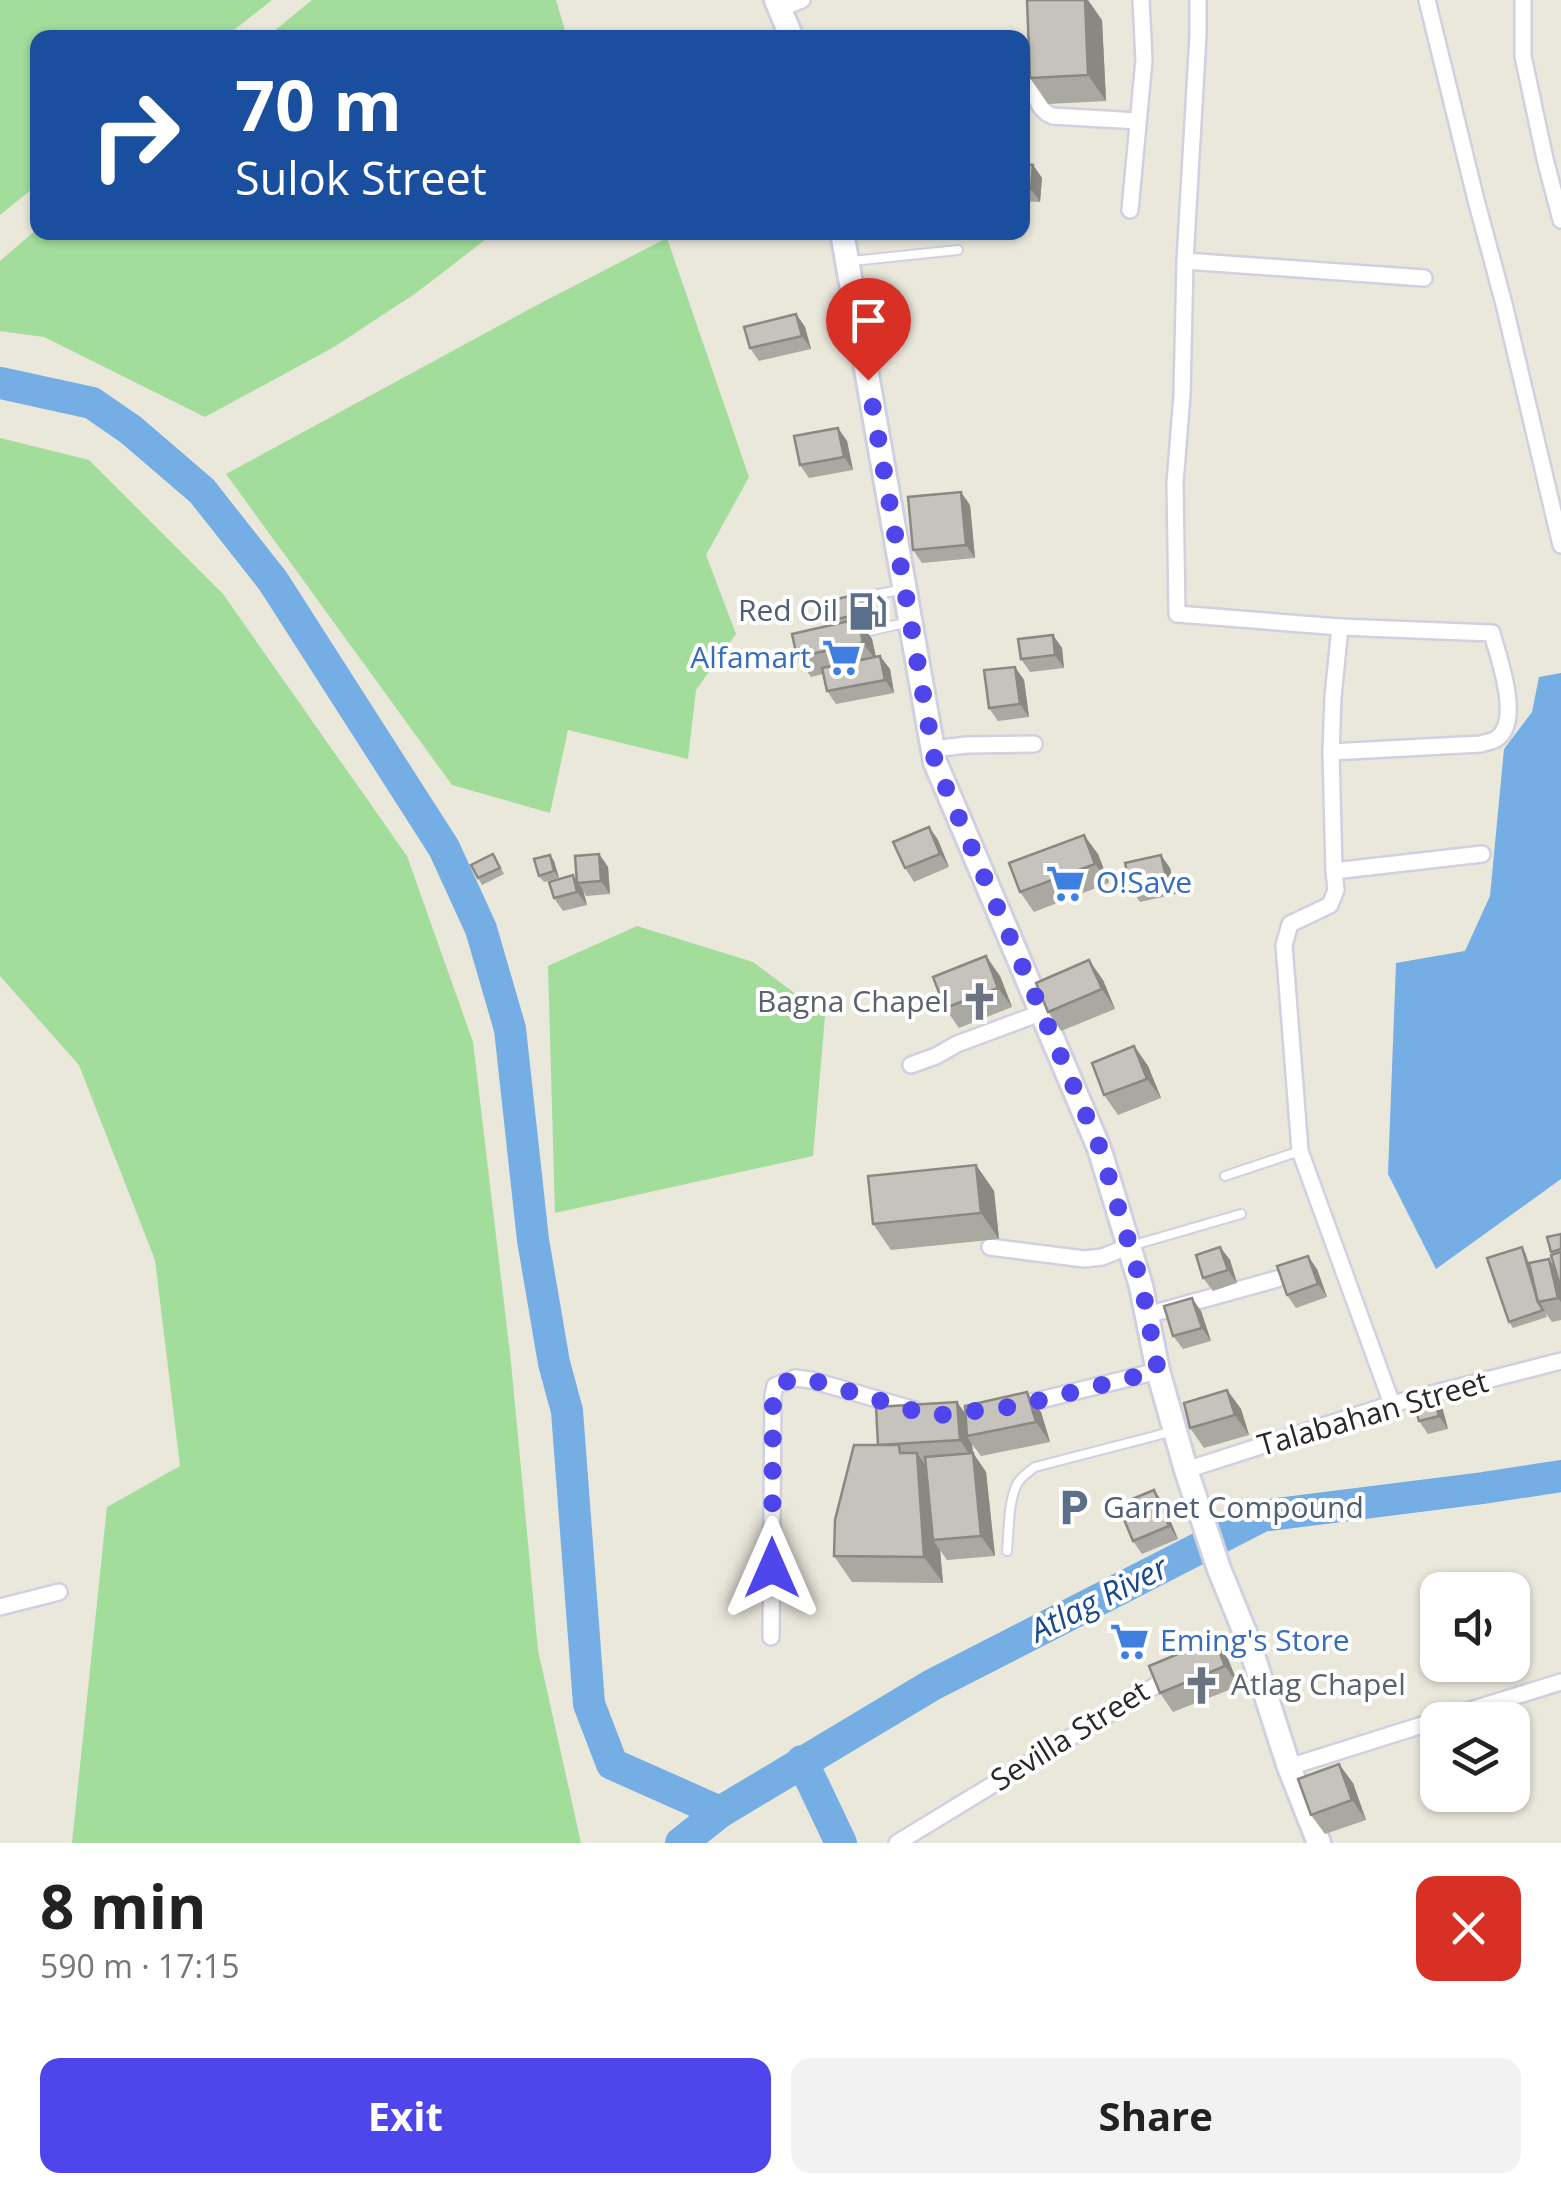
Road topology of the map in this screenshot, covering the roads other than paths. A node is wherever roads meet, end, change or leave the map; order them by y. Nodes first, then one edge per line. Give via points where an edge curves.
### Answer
1 (1141, 0) edge
2 (1198, 0) edge
3 (1427, 0) edge
4 (1523, 0) edge
5 (787, 3) edge
6 (791, 30) edge
7 (1036, 60) edge
8 (1138, 121) junction
9 (1130, 210) dead end
10 (1561, 220) edge
11 (844, 240) edge
12 (958, 250) dead end
13 (1185, 261) junction
14 (848, 262) junction
15 (1424, 278) dead end
16 (1561, 545) edge
17 (903, 589) junction
18 (851, 599) edge
19 (910, 622) junction
20 (1340, 627) junction
21 (855, 634) edge
22 (1034, 744) dead end
23 (933, 748) junction
24 (1332, 752) junction
25 (1482, 854) dead end
26 (1334, 870) junction
27 (1043, 1012) junction
28 (911, 1066) dead end
29 (1300, 1152) junction
30 (1225, 1176) dead end
31 (1241, 1214) dead end
32 (1130, 1246) junction
33 (990, 1247) dead end
34 (1277, 1279) edge
35 (1147, 1315) junction
36 (1561, 1361) edge
37 (1158, 1371) junction
38 (1392, 1404) junction
39 (1000, 1408) edge
40 (931, 1416) edge
41 (1174, 1431) junction
42 (1186, 1470) junction
43 (1007, 1551) dead end
44 (58, 1592) dead end
45 (0, 1607) edge
46 (771, 1638) dead end
47 (1248, 1640) junction
48 (1194, 1664) edge
49 (1177, 1673) edge
50 (1561, 1682) edge
51 (1496, 1702) edge
52 (1420, 1726) edge
53 (1289, 1766) junction
54 (897, 1843) edge
55 (1320, 1843) edge

1 - 8 street
2 - 13 street
3 - 16 street
4 - 10 street via 1523,56
5 - 6 main road
7 - 8 street via 1036,99 1043,112
8 - 9 street
11 - 14 main road
12 - 14 lane
13 - 15 street
13 - 20 street via 1174,483 1177,614
14 - 17 main road
17 - 18 lane
17 - 19 main road
19 - 21 lane
19 - 23 main road
20 - 24 street
20 - 24 street via 1492,632 1509,715 1504,731 1481,744
22 - 23 street
23 - 27 main road
24 - 26 street
25 - 26 street
26 - 29 street via 1330,905 1290,924 1284,946
27 - 28 street
27 - 32 main road via 1100,1148
29 - 30 lane
29 - 38 street
31 - 32 lane
32 - 33 street via 1084,1259
32 - 35 main road
34 - 35 street
35 - 37 main road
36 - 38 street, Talabahan Street
37 - 39 street
37 - 41 main road
38 - 42 street, Talabahan Street
40 - 46 street via 812,1380 776,1386
41 - 42 main road
41 - 43 lane via 1025,1474 1014,1498
42 - 47 main road
44 - 45 street
47 - 48 street
47 - 53 main road
49 - 54 street, Sevilla Street
50 - 51 street
52 - 53 street
53 - 55 main road

